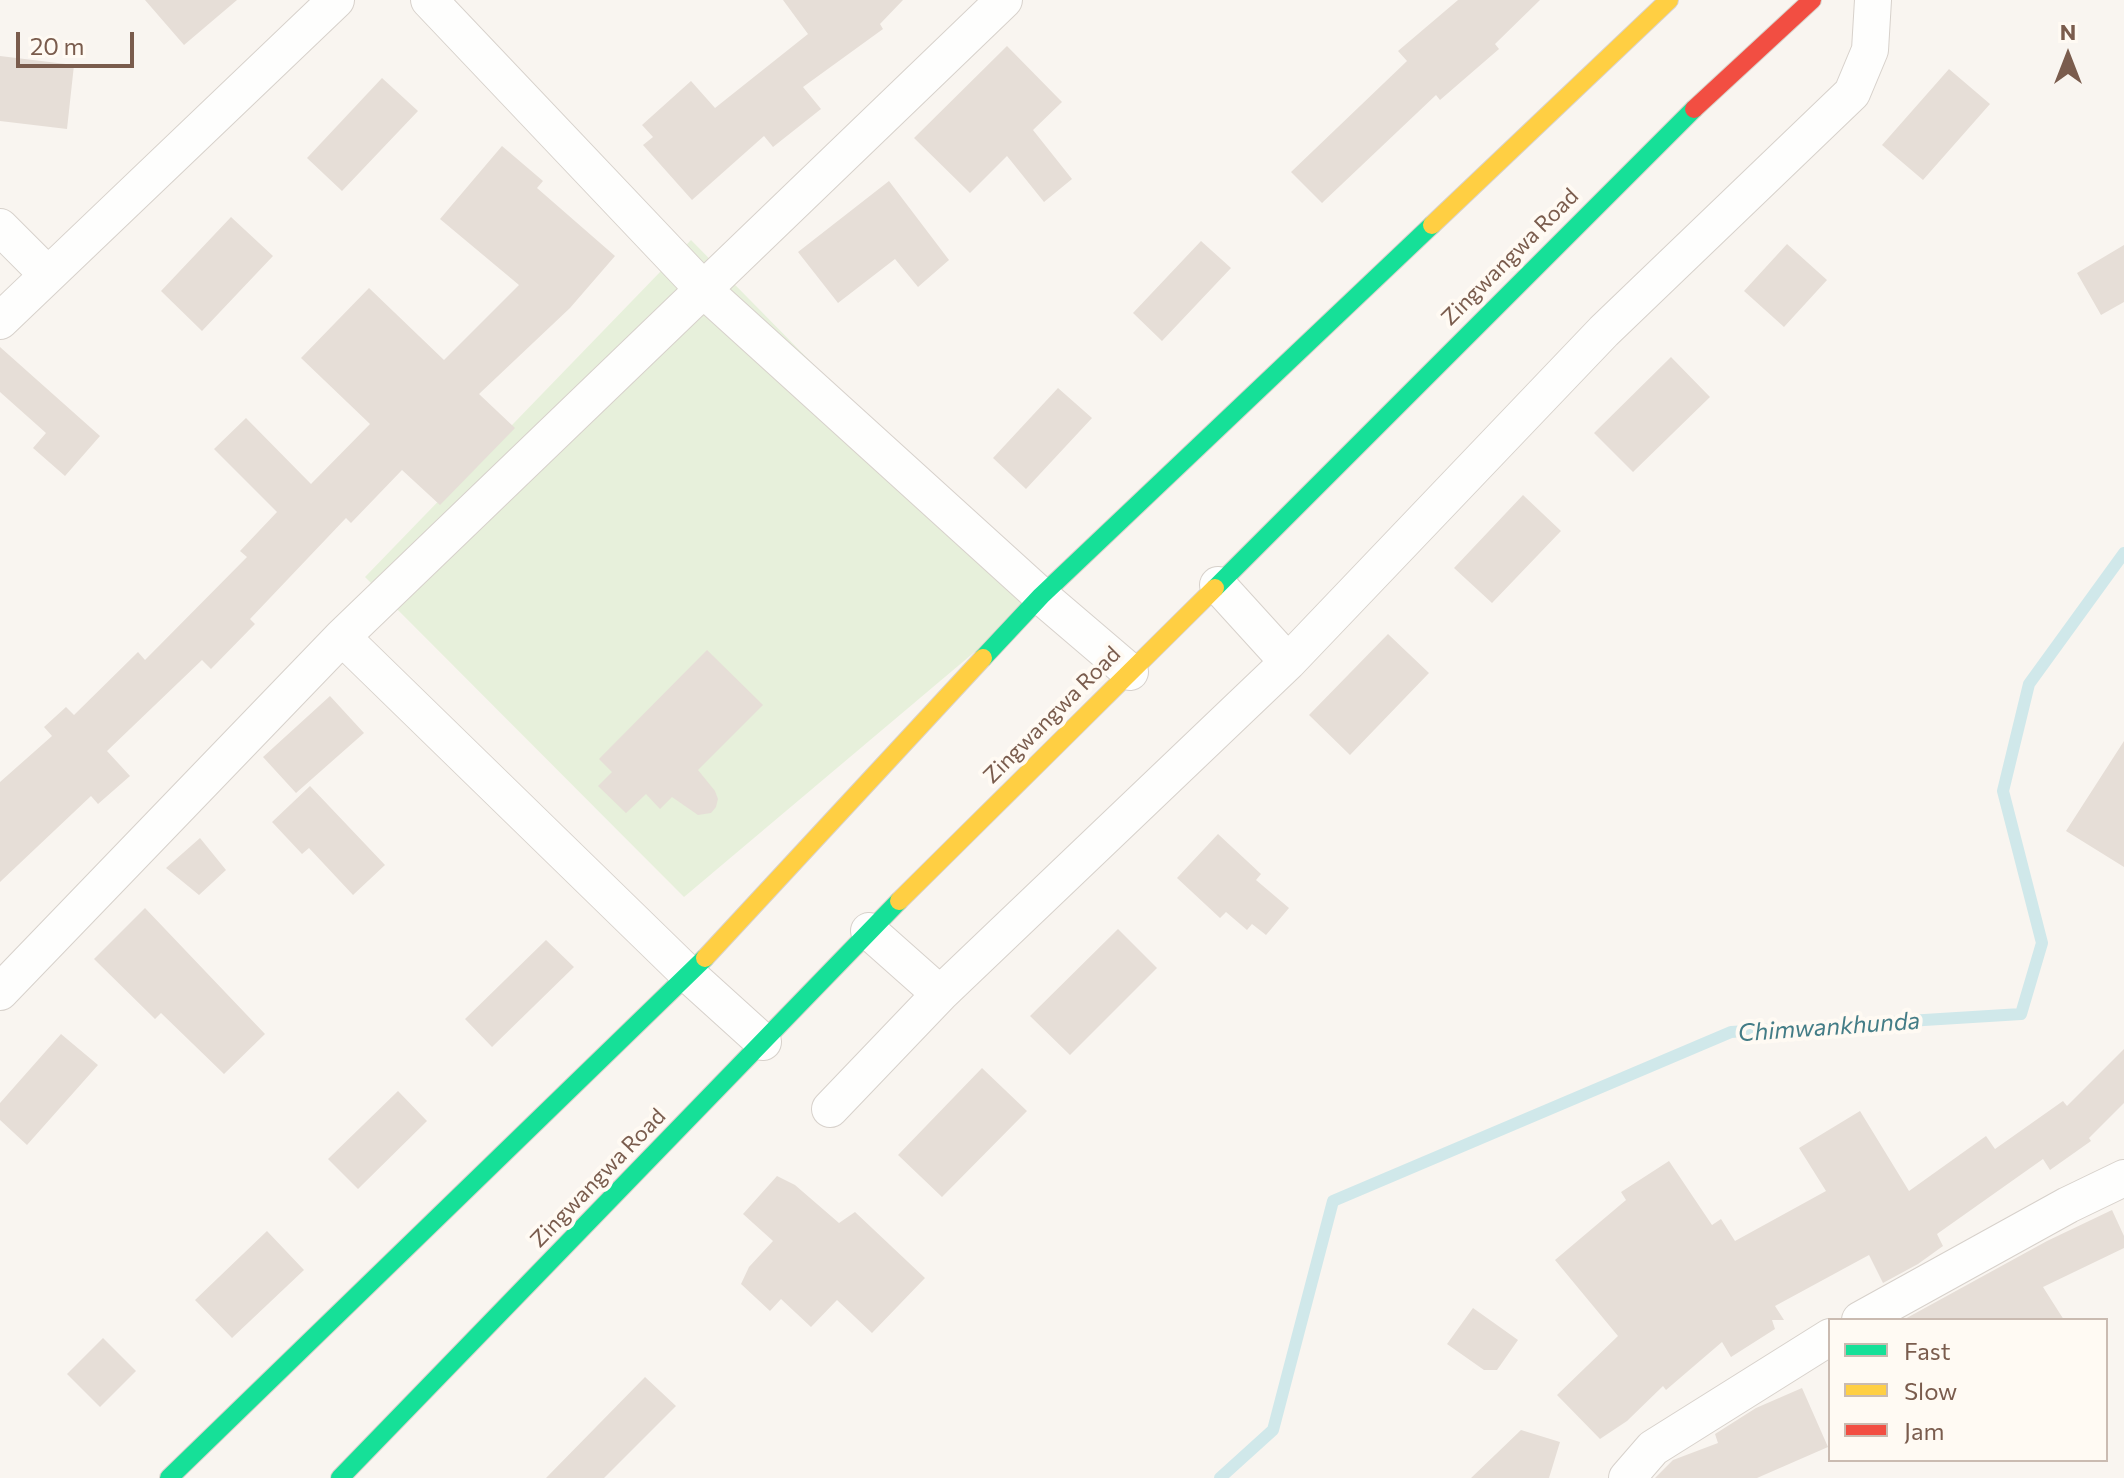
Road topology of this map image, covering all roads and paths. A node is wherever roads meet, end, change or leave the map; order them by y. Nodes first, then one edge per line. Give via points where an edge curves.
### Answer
1 (336, 0) edge
2 (429, 0) edge
3 (1004, 0) edge
4 (1669, 0) edge
5 (1812, 0) edge
6 (1873, 0) edge
7 (0, 227) edge
8 (47, 274) junction
9 (705, 291) junction
10 (0, 321) edge
11 (1218, 585) junction
12 (1041, 596) junction
13 (342, 637) junction
14 (1288, 662) junction
15 (1130, 672) junction
16 (869, 931) junction
17 (689, 975) junction
18 (0, 992) edge
19 (940, 994) junction
20 (763, 1042) junction
21 (830, 1109) dead end
22 (2124, 1178) edge
23 (1864, 1318) edge
24 (1828, 1338) edge
25 (169, 1478) edge
26 (340, 1478) edge
27 (1627, 1478) edge

1 - 8 street
2 - 9 street
3 - 9 street
4 - 12 street
5 - 11 street, Zingwangwa Road via 1654,146
6 - 14 street via 1870,50 1852,93 1604,331
7 - 8 street
8 - 10 street
9 - 12 street
9 - 13 street
11 - 14 street
11 - 15 street, Zingwangwa Road
12 - 15 street
12 - 17 street
13 - 17 street
13 - 18 street
14 - 19 street
15 - 16 street, Zingwangwa Road
16 - 19 street
16 - 20 street, Zingwangwa Road
17 - 20 street
17 - 25 street
19 - 21 street
20 - 26 street, Zingwangwa Road
22 - 23 street
24 - 27 street via 1653,1448

